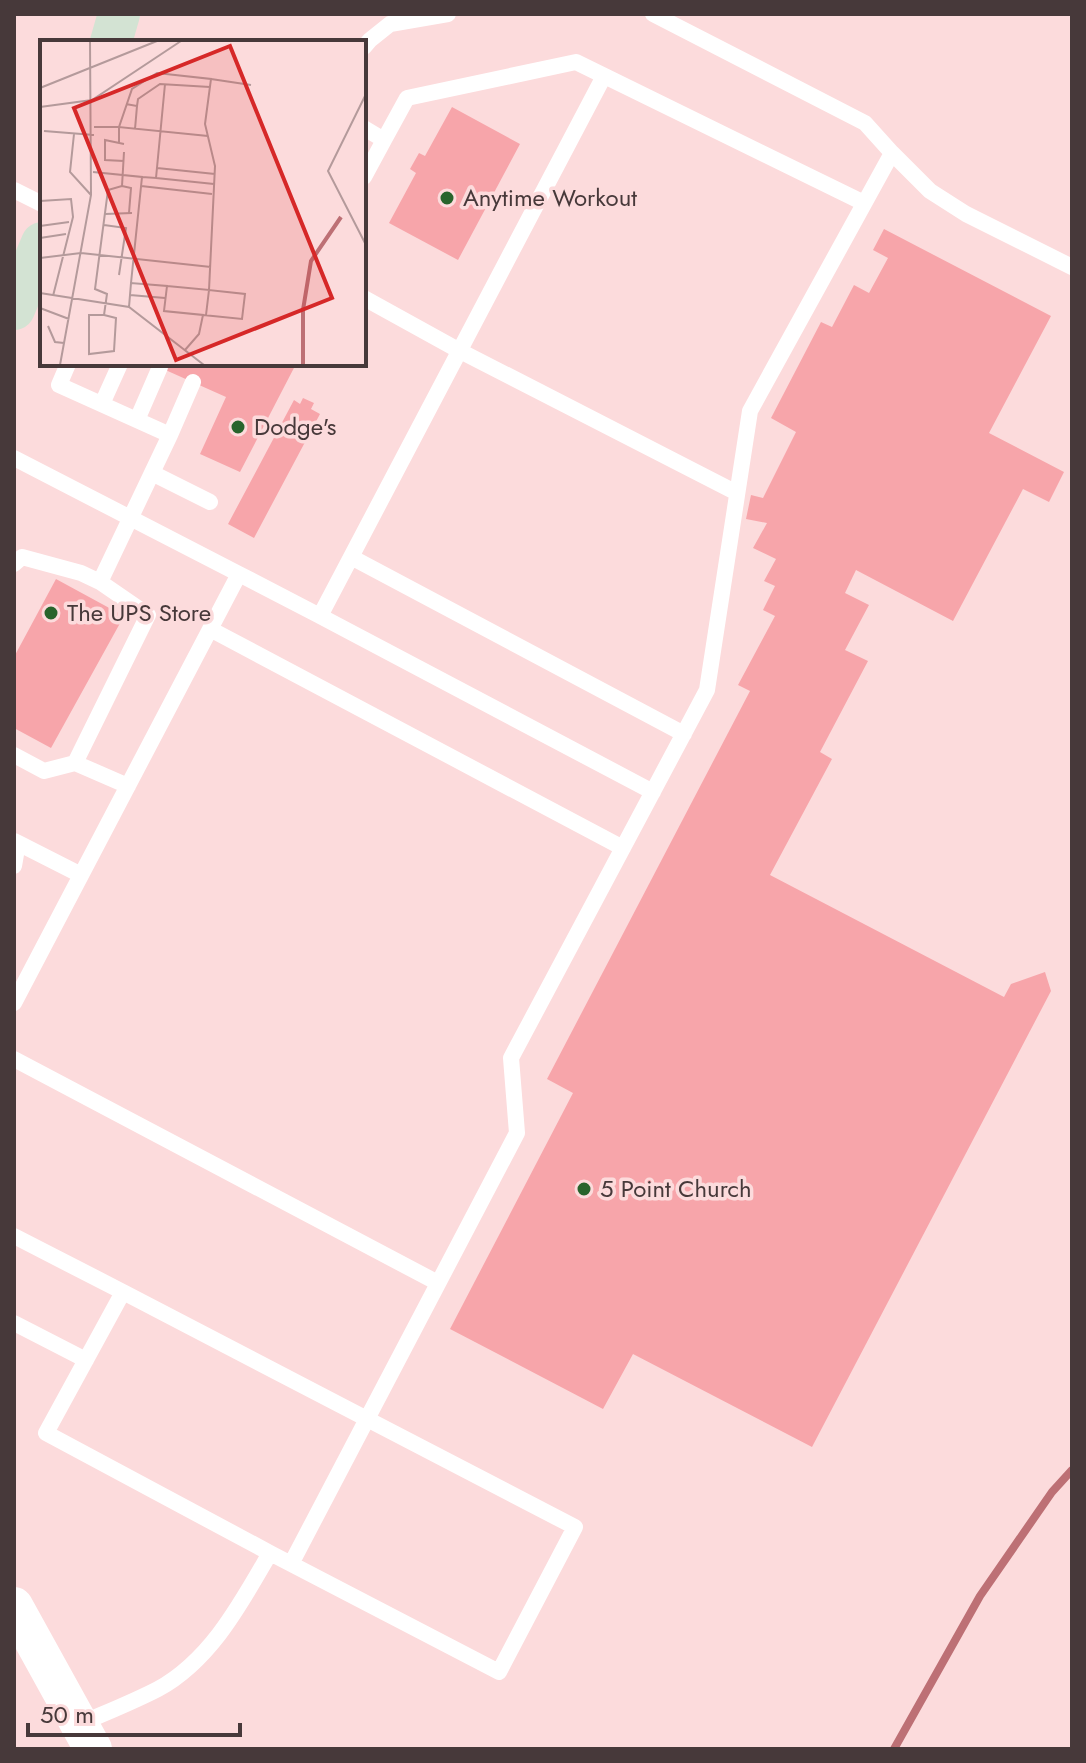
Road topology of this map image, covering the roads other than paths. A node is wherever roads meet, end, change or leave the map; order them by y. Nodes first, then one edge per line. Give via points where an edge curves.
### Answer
1 (119, 14) edge
2 (448, 14) edge
3 (653, 14) edge
4 (112, 40) edge
5 (366, 45) edge
6 (604, 76) junction
7 (366, 129) edge
8 (384, 140) junction
9 (892, 153) junction
10 (366, 173) edge
11 (14, 190) edge
12 (40, 203) edge
13 (864, 203) junction
14 (40, 248) edge
15 (1072, 267) edge
16 (366, 299) edge
17 (14, 309) edge
18 (460, 351) junction
19 (67, 366) edge
20 (119, 366) edge
21 (160, 367) dead end
22 (193, 382) dead end
23 (102, 404) junction
24 (137, 420) junction
25 (170, 435) junction
26 (14, 458) edge
27 (152, 473) junction
28 (737, 493) junction
29 (210, 502) dead end
30 (130, 519) junction
31 (351, 557) junction
32 (14, 564) edge
33 (239, 574) junction
34 (100, 582) junction
35 (320, 616) junction
36 (210, 629) junction
37 (684, 734) junction
38 (14, 755) edge
39 (75, 763) junction
40 (128, 786) junction
41 (653, 792) junction
42 (16, 842) edge
43 (623, 848) junction
44 (14, 866) edge
45 (81, 875) junction
46 (14, 1003) edge
47 (14, 1059) edge
48 (14, 1236) edge
49 (438, 1283) junction
50 (123, 1292) junction
51 (14, 1323) edge
52 (86, 1360) junction
53 (367, 1419) junction
54 (270, 1553) junction
55 (291, 1564) junction
56 (14, 1606) edge
57 (86, 1737) edge

1 - 4 main road
2 - 5 lane via 390,24
3 - 9 lane via 865,123
6 - 8 lane via 576,62 407,98
6 - 13 lane
6 - 18 lane
7 - 8 lane
8 - 10 lane
9 - 13 lane
9 - 15 lane via 930,191 966,214
11 - 12 lane
13 - 28 lane via 750,411
14 - 17 main road
16 - 18 lane
18 - 28 lane
18 - 31 lane
19 - 23 lane via 59,385
20 - 23 lane
21 - 24 lane
22 - 25 lane
23 - 24 lane
24 - 25 lane
25 - 27 lane
26 - 30 lane
27 - 29 lane
27 - 30 lane
28 - 37 lane via 707,690
30 - 33 lane
30 - 34 lane
31 - 35 lane
31 - 37 lane
32 - 34 lane via 22,557
33 - 35 lane
33 - 36 lane
34 - 39 lane via 148,615
35 - 41 lane
36 - 40 lane
36 - 43 lane
37 - 41 lane
38 - 39 lane via 44,771
39 - 40 lane
40 - 45 lane
41 - 43 lane
42 - 44 lane
42 - 45 lane
43 - 49 lane via 511,1058 517,1133
45 - 46 lane
47 - 49 lane
48 - 50 lane
49 - 53 lane
50 - 52 lane
50 - 53 lane
51 - 52 lane
52 - 54 lane via 46,1433
53 - 55 lane
53 - 55 lane via 575,1527 499,1672
54 - 55 lane
54 - 57 lane via 237,1610 198,1659
56 - 57 street

